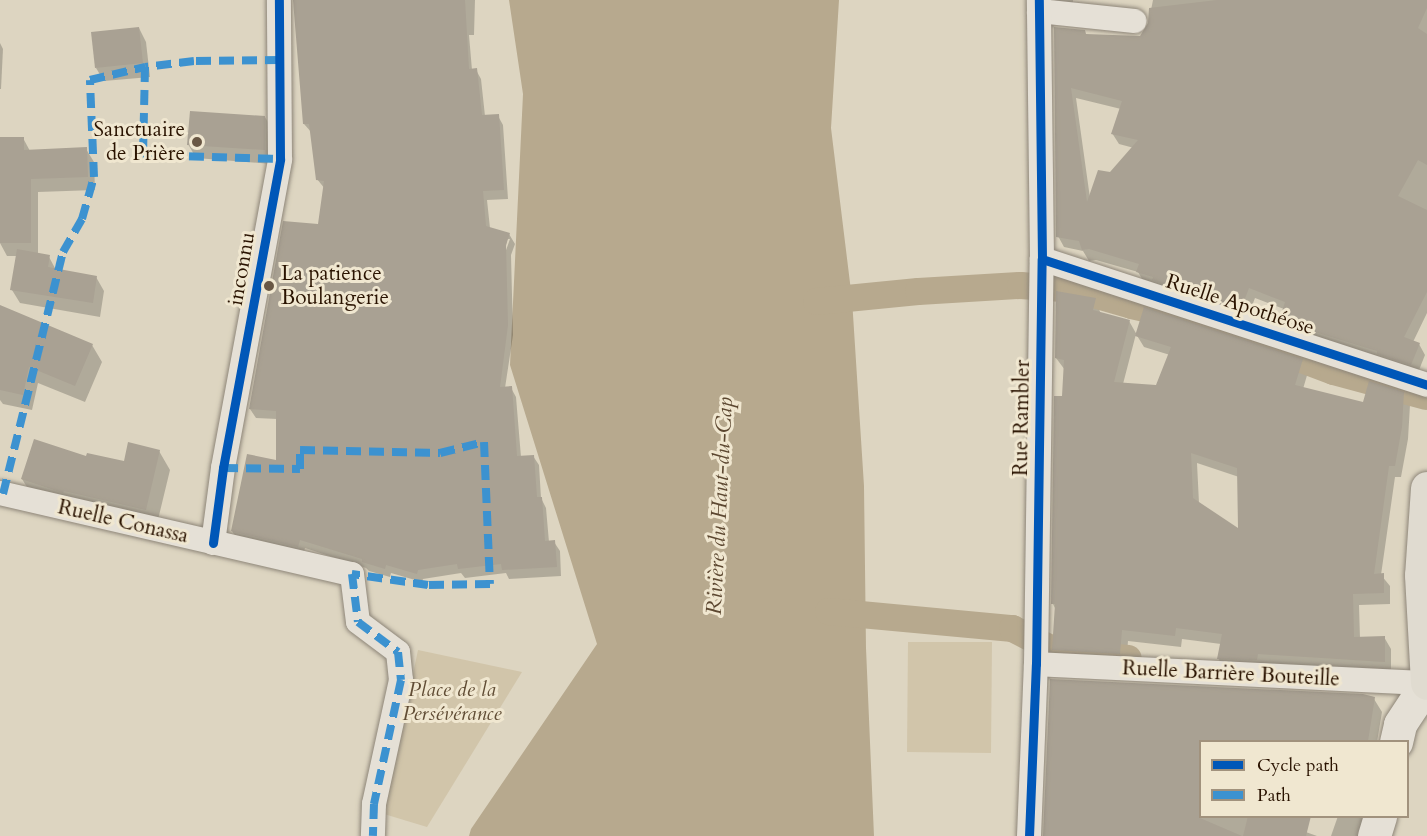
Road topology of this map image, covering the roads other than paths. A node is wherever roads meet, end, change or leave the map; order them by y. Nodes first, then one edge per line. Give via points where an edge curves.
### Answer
1 (279, 0) edge
2 (1039, 5) edge
3 (1134, 21) dead end
4 (1042, 259) junction
5 (1427, 385) edge
6 (1427, 488) edge
7 (0, 493) edge
8 (213, 543) junction
9 (1036, 664) junction
10 (1427, 683) edge
11 (1396, 740) edge
12 (1379, 818) edge
13 (373, 836) edge
14 (1029, 836) edge
15 (1374, 836) edge

1 - 8 street, inconnu via 280,159 223,468
2 - 3 street
2 - 4 street, Rue Rambler
4 - 5 street, Ruelle Apothéose
4 - 9 street, Rue Rambler
6 - 10 main road via 1421,575
7 - 8 street, Ruelle Conassa
8 - 13 street, Ruelle Conassa via 352,574 358,622 398,652 401,680 374,804
9 - 10 street, Ruelle Barrière Bouteille
9 - 14 street, Rue Rambler
10 - 11 street via 1400,724
12 - 15 street

